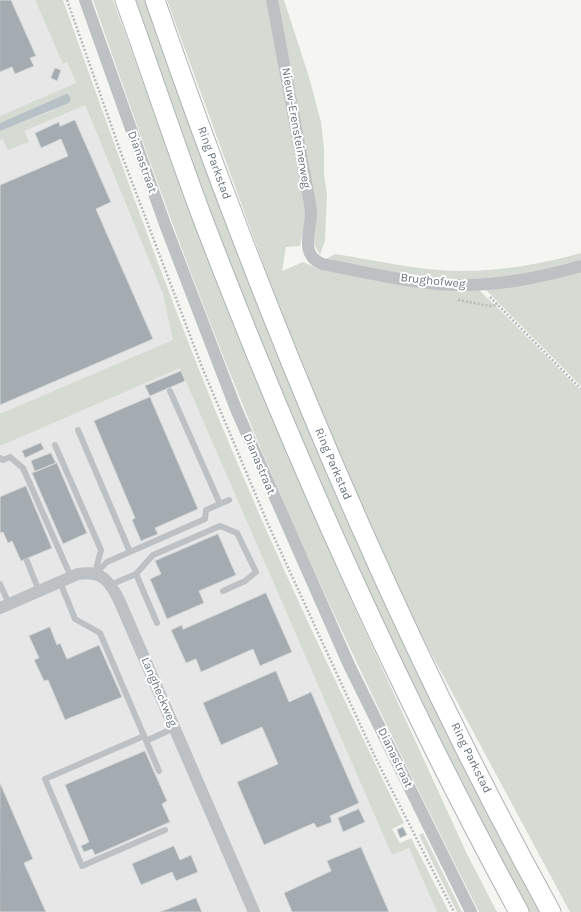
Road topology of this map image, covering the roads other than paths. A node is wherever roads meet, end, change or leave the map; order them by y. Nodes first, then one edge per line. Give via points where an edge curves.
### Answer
1 (84, 0) edge
2 (125, 0) edge
3 (155, 0) edge
4 (272, 0) edge
5 (311, 256) joint
6 (581, 266) edge
7 (170, 391) dead end
8 (78, 430) dead end
9 (55, 445) dead end
10 (0, 458) edge
11 (229, 500) dead end
12 (220, 504) junction
13 (130, 552) junction
14 (26, 561) dead end
15 (95, 574) junction
16 (136, 574) junction
17 (71, 578) junction
18 (60, 582) junction
19 (0, 584) edge
20 (110, 585) junction
21 (39, 591) junction
22 (223, 591) dead end
23 (5, 606) edge
24 (157, 623) dead end
25 (174, 728) junction
26 (145, 738) junction
27 (159, 771) dead end
28 (165, 830) dead end
29 (254, 912) edge
30 (471, 912) edge
31 (519, 912) edge
32 (550, 912) edge

1 - 30 street, Dianastraat via 166,227 236,409 349,665
2 - 31 highway via 201,214 320,506 411,702
3 - 32 highway, Ring Parkstad via 282,343 346,495 416,647
4 - 5 street, Nieuw-Erensteinerweg via 307,187 311,214 307,245
5 - 6 street, Brughofweg via 322,264 457,285 539,277
7 - 12 lane
8 - 13 lane
9 - 15 lane via 101,550
10 - 17 lane via 3,460 10,457 23,468
11 - 12 lane
12 - 13 lane via 206,510 205,519
13 - 15 lane via 107,562
14 - 21 lane
15 - 17 street via 89,572
15 - 20 street, Langheckweg
16 - 20 lane
16 - 22 lane via 153,555 220,526 237,533 256,572 245,581
16 - 24 lane
17 - 18 street
18 - 21 street
18 - 26 lane via 75,619 100,633
19 - 23 lane
20 - 25 street, Langheckweg via 119,600
21 - 23 street
25 - 26 lane
25 - 29 street, Langheckweg
26 - 27 lane
26 - 28 lane via 45,779 82,866

